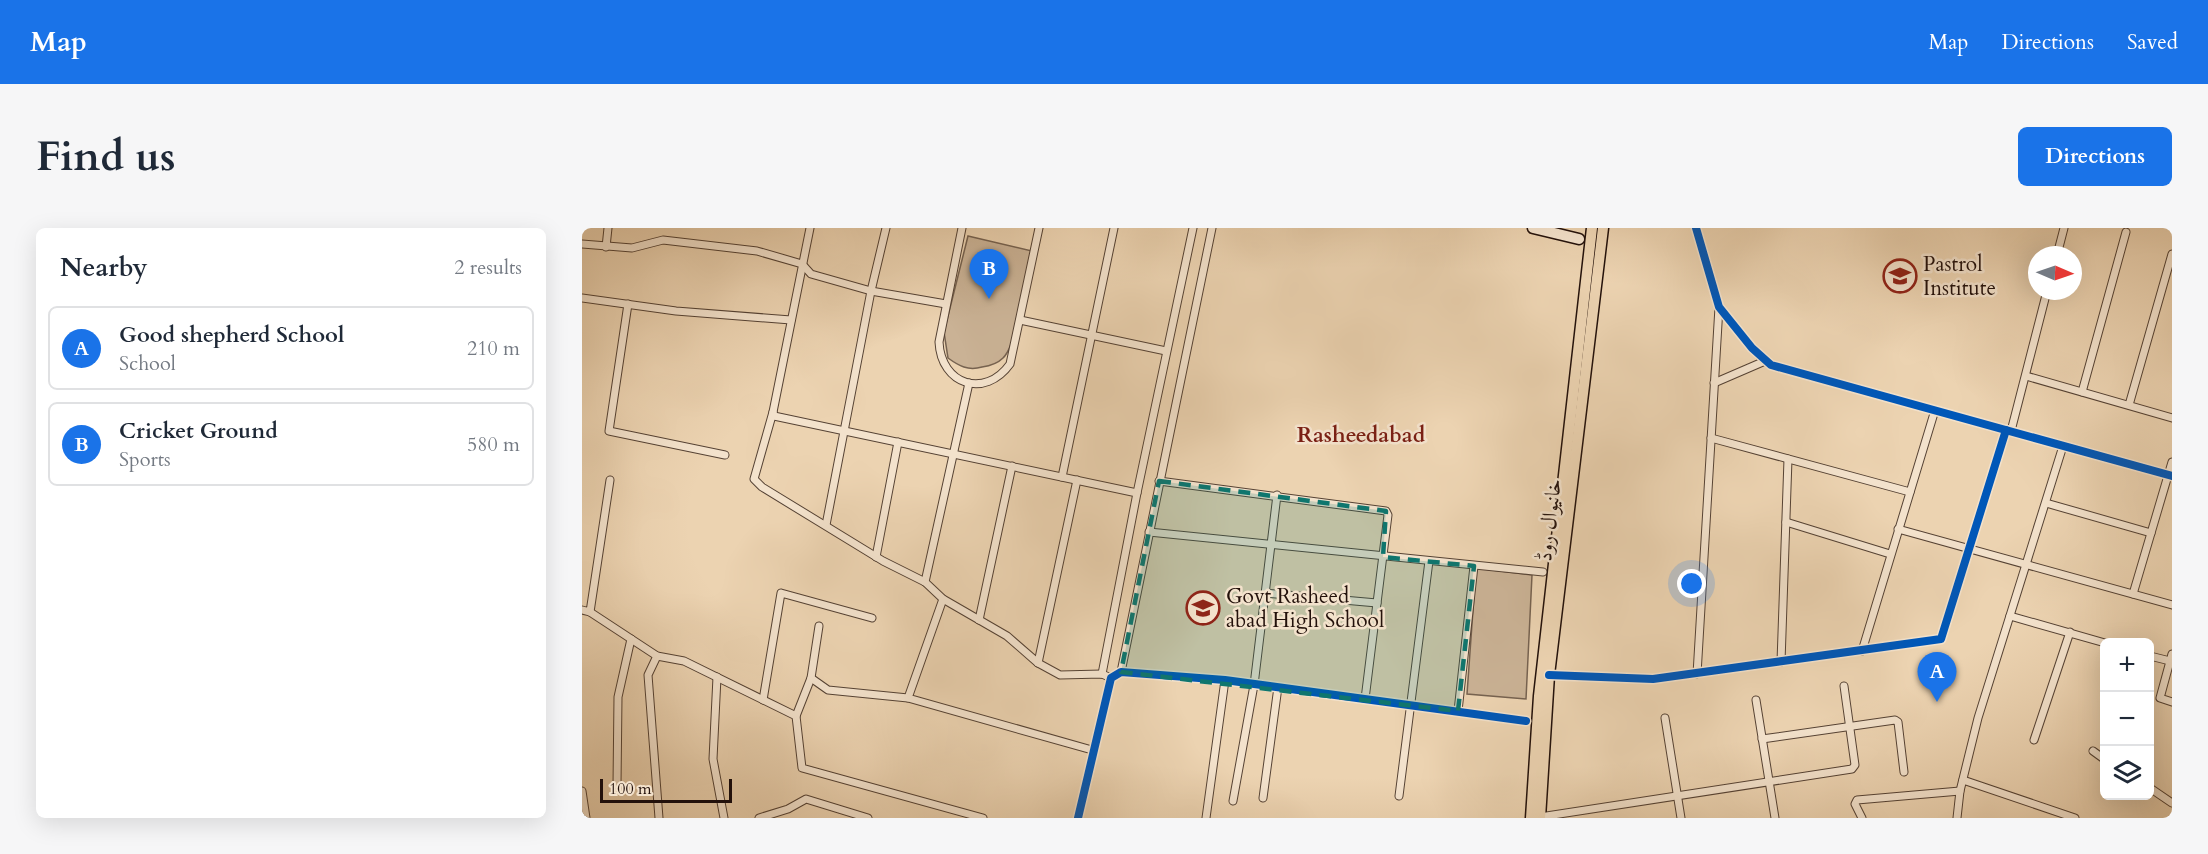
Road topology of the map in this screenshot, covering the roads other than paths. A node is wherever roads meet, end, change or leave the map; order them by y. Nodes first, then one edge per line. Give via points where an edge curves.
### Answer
1 (608, 228) edge
2 (810, 228) edge
3 (886, 228) edge
4 (962, 228) edge
5 (1039, 228) edge
6 (1114, 228) edge
7 (1193, 228) edge
8 (1212, 228) edge
9 (1533, 228) edge
10 (1592, 228) edge
11 (1603, 228) edge
12 (1696, 228) edge
13 (2064, 228) edge
14 (2126, 232) dead end
15 (1579, 238) dead end
16 (582, 244) edge
17 (2059, 246) edge
18 (606, 247) junction
19 (2172, 254) edge
20 (802, 264) junction
21 (871, 291) junction
22 (582, 298) edge
23 (2046, 300) edge
24 (628, 304) junction
25 (946, 304) junction
26 (1719, 307) junction
27 (791, 320) junction
28 (1020, 320) junction
29 (1091, 334) junction
30 (1166, 351) junction
31 (1765, 361) junction
32 (2026, 376) junction
33 (969, 383) junction
34 (1714, 383) junction
35 (2082, 392) junction
36 (2129, 405) junction
37 (1935, 411) junction
38 (773, 412) junction
39 (2172, 418) edge
40 (843, 430) junction
41 (2009, 431) junction
42 (1711, 438) junction
43 (898, 442) junction
44 (2063, 446) junction
45 (954, 453) junction
46 (725, 455) dead end
47 (1788, 459) junction
48 (2172, 462) edge
49 (1012, 466) junction
50 (2170, 476) edge
51 (1062, 477) junction
52 (610, 480) dead end
53 (1077, 480) junction
54 (1160, 481) junction
55 (1910, 492) junction
56 (1137, 493) junction
57 (1277, 495) junction
58 (2046, 503) junction
59 (1786, 522) junction
60 (826, 525) junction
61 (1898, 529) junction
62 (1149, 532) junction
63 (2151, 533) junction
64 (1271, 545) junction
65 (1970, 549) junction
66 (1890, 554) junction
67 (876, 557) junction
68 (1383, 557) junction
69 (1430, 561) junction
70 (2027, 565) junction
71 (1474, 566) junction
72 (1543, 572) dead end
73 (925, 582) junction
74 (1265, 593) junction
75 (2133, 594) junction
76 (943, 599) junction
77 (1377, 603) junction
78 (2172, 605) edge
79 (586, 611) edge
80 (2010, 616) junction
81 (872, 618) dead end
82 (979, 620) junction
83 (819, 626) dead end
84 (2070, 632) junction
85 (631, 639) junction
86 (2100, 641) edge
87 (1862, 651) junction
88 (657, 656) junction
89 (2154, 656) edge
90 (2171, 658) edge
91 (1781, 662) junction
92 (1038, 663) junction
93 (1121, 672) junction
94 (1102, 674) junction
95 (1697, 674) junction
96 (1549, 675) junction
97 (717, 677) junction
98 (812, 678) junction
99 (1111, 678) junction
100 (1225, 680) junction
101 (1254, 685) junction
102 (1844, 686) dead end
103 (1278, 687) junction
104 (908, 698) junction
105 (763, 699) junction
106 (1365, 699) junction
107 (1756, 700) dead end
108 (2172, 702) edge
109 (1410, 705) junction
110 (1458, 711) junction
111 (796, 716) junction
112 (1665, 718) dead end
113 (1526, 721) dead end
114 (1849, 727) junction
115 (1762, 739) junction
116 (2034, 740) dead end
117 (1092, 750) junction
118 (2093, 751) dead end
119 (2100, 756) edge
120 (1904, 772) dead end
121 (1963, 780) junction
122 (1769, 782) junction
123 (617, 784) dead end
124 (582, 791) edge
125 (1960, 791) junction
126 (2154, 791) edge
127 (1399, 796) dead end
128 (1678, 796) junction
129 (1263, 798) dead end
130 (1233, 801) dead end
131 (2172, 803) edge
132 (586, 818) edge
133 (659, 818) edge
134 (724, 818) edge
135 (759, 818) edge
136 (868, 818) edge
137 (983, 818) edge
138 (1078, 818) edge
139 (1206, 818) edge
140 (1537, 818) edge
141 (1681, 818) edge
142 (1775, 818) edge
143 (1862, 818) edge
144 (1957, 818) edge
145 (2075, 818) edge

1 - 18 street
2 - 20 street
3 - 21 street
4 - 25 street
5 - 28 street
6 - 29 street
7 - 30 street
8 - 54 street
9 - 15 main road
10 - 140 main road, خانیوال روڈ via 1539,696
11 - 96 main road, خانیوال روڈ
12 - 26 street
13 - 17 street
14 - 35 street
16 - 18 street
18 - 20 street via 632,248 663,240 757,251
19 - 36 street
20 - 21 street via 811,274
20 - 27 street
21 - 25 street
21 - 40 street
22 - 24 street
23 - 32 street
24 - 27 street
24 - 46 street via 609,431
25 - 33 street via 940,354 952,375
26 - 31 street
26 - 34 street
27 - 38 street
28 - 29 street
28 - 33 street via 1014,352 1004,373 991,381
29 - 30 street
29 - 51 street
30 - 56 street
31 - 34 street
31 - 37 street
32 - 35 street
32 - 41 street
33 - 45 street
34 - 42 street
35 - 36 street
36 - 39 street
37 - 41 street
37 - 55 street
38 - 40 street via 774,416
38 - 60 street via 754,479
40 - 43 street
40 - 60 street
41 - 44 street
41 - 65 street
42 - 47 street
42 - 95 street
43 - 45 street
43 - 67 street
44 - 50 street
44 - 58 street
45 - 49 street
45 - 73 street
47 - 55 street
47 - 59 street
48 - 50 street
49 - 51 street
49 - 82 street
50 - 63 street
51 - 53 street
52 - 79 street
53 - 56 street
53 - 92 street
54 - 57 street
54 - 62 street
55 - 61 street
56 - 94 street
57 - 64 street
57 - 68 street via 1386,511
58 - 63 street
58 - 70 street
59 - 66 street
59 - 91 street
60 - 67 street
61 - 65 street
61 - 66 street
62 - 64 street
62 - 93 street
63 - 75 street
64 - 68 street
64 - 74 street
65 - 70 street
65 - 87 street via 1941,639
66 - 87 street
67 - 73 street
68 - 69 street
68 - 77 street
69 - 71 street
69 - 109 street
70 - 75 street
70 - 80 street
71 - 72 street
71 - 110 street
73 - 76 street
74 - 77 street
74 - 101 street
75 - 78 street
76 - 82 street
76 - 104 street
77 - 106 street
79 - 85 street
80 - 84 street
80 - 121 street
81 - 105 street via 781,593
82 - 92 street via 1007,636
83 - 98 street
84 - 86 street
84 - 116 street
85 - 88 street
85 - 123 street via 618,697
87 - 91 street
88 - 97 street via 684,661
88 - 133 street via 648,675
89 - 90 street
90 - 108 street via 2160,698
91 - 95 street
92 - 94 street via 1060,675
93 - 99 street
93 - 100 street
94 - 99 street
95 - 96 street via 1653,680
96 - 140 main road, خانیوال روڈ
97 - 105 street
97 - 134 street via 713,759
98 - 104 street via 828,690
98 - 111 street
99 - 117 street
100 - 101 street
100 - 139 street
101 - 103 street
101 - 130 street
102 - 114 street
103 - 106 street
103 - 129 street
104 - 117 street
105 - 111 street
106 - 109 street
107 - 115 street
109 - 110 street
109 - 127 street
110 - 113 street
111 - 137 street via 802,768
112 - 128 street
114 - 115 street
114 - 120 street via 1896,721
114 - 122 street via 1854,768
115 - 122 street
117 - 138 street
118 - 119 street
121 - 125 street
121 - 145 street
122 - 128 street
122 - 142 street
124 - 132 street
125 - 143 street via 1857,800
125 - 144 street
126 - 131 street
128 - 140 street
128 - 141 street
135 - 136 street via 806,799

